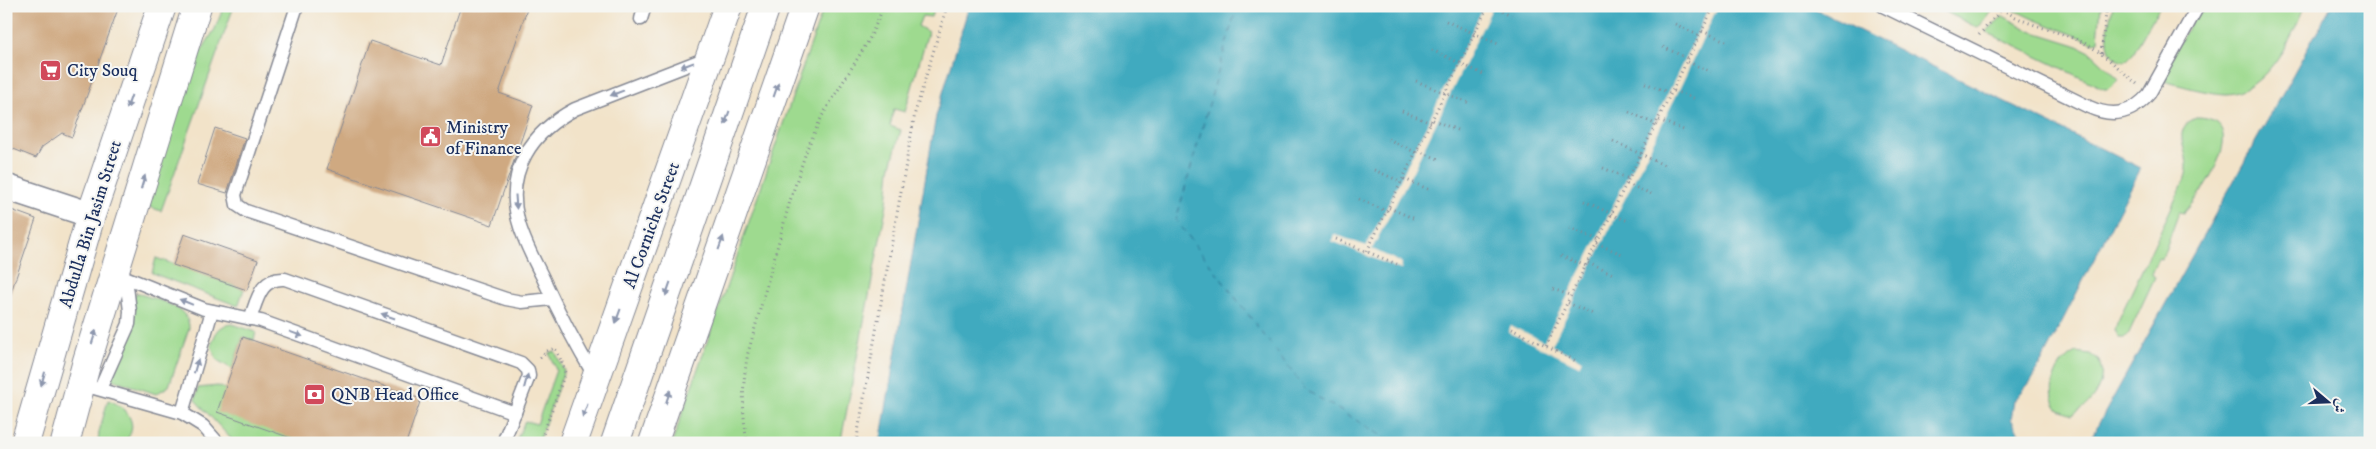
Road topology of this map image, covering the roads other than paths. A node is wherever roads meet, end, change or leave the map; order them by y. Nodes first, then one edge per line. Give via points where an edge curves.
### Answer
1 (162, 6) edge
2 (297, 6) edge
3 (728, 6) edge
4 (766, 6) edge
5 (804, 6) edge
6 (1883, 6) edge
7 (2198, 6) edge
8 (198, 16) edge
9 (712, 56) junction
10 (6, 187) edge
11 (91, 215) junction
12 (121, 276) junction
13 (552, 299) junction
14 (212, 311) junction
15 (250, 319) junction
16 (596, 379) junction
17 (90, 386) junction
18 (515, 412) junction
19 (182, 413) junction
20 (25, 443) edge
21 (65, 443) edge
22 (218, 443) edge
23 (503, 443) edge
24 (573, 443) edge
25 (615, 443) edge
26 (653, 443) edge

1 -> 11 main road, Abdulla Bin Jasim Street
2 - 13 lane via 235,196 237,205 246,211 506,299 522,302
3 - 9 main road, Al Corniche Street
4 -> 25 main road
26 -> 5 main road
6 - 7 lane via 2102,113 2116,114 2130,110 2149,94
12 -> 8 main road
9 -> 13 lane via 575,109 538,135 526,153 516,190 518,219
9 -> 16 main road, Al Corniche Street
10 - 11 street
11 -> 20 main road, Abdulla Bin Jasim Street
14 -> 12 lane
12 - 17 main road
13 - 16 lane
14 - 15 lane
19 -> 14 lane
15 -> 18 lane
18 -> 15 lane via 528,376 525,365 303,286 278,279 268,282 260,292
16 -> 24 main road, Al Corniche Street
17 - 19 lane
17 - 21 main road
18 - 23 lane
19 - 22 lane via 203,426

